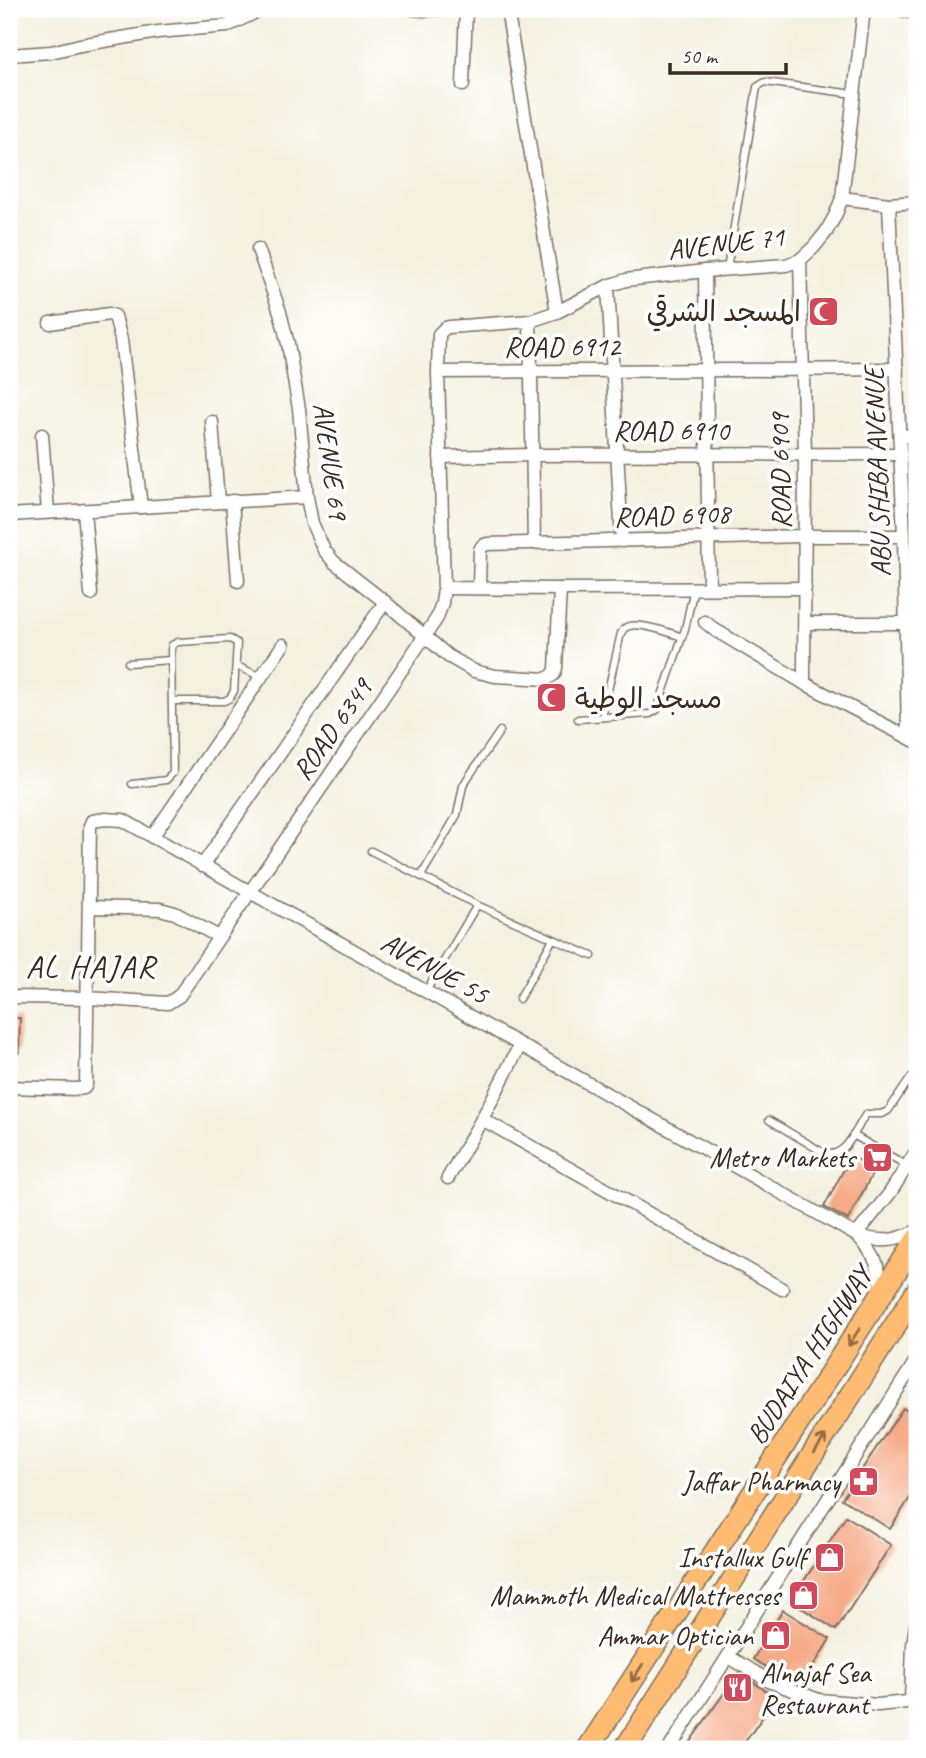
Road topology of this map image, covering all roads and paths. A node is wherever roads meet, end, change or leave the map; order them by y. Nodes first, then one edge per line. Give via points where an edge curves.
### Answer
1 (262, 9) edge
2 (412, 9) edge
3 (452, 9) edge
4 (466, 9) edge
5 (507, 9) edge
6 (863, 9) edge
7 (899, 9) edge
8 (917, 14) edge
9 (9, 55) edge
10 (463, 85) dead end
11 (854, 94) junction
12 (842, 198) junction
13 (917, 202) edge
14 (888, 204) junction
15 (258, 249) dead end
16 (800, 260) junction
17 (727, 269) junction
18 (705, 271) junction
19 (608, 286) junction
20 (557, 312) junction
21 (530, 321) junction
22 (50, 323) dead end
23 (803, 368) junction
24 (707, 369) junction
25 (897, 369) junction
26 (531, 371) junction
27 (612, 371) junction
28 (438, 372) junction
29 (212, 422) dead end
30 (42, 435) dead end
31 (917, 435) edge
32 (900, 436) junction
33 (617, 454) junction
34 (707, 454) junction
35 (805, 454) junction
36 (901, 454) junction
37 (532, 455) junction
38 (440, 457) junction
39 (307, 497) junction
40 (232, 501) junction
41 (218, 502) junction
42 (141, 507) junction
43 (84, 510) junction
44 (48, 512) junction
45 (9, 515) edge
46 (805, 536) junction
47 (904, 536) junction
48 (708, 538) junction
49 (622, 541) junction
50 (534, 543) junction
51 (238, 581) dead end
52 (479, 587) junction
53 (444, 588) junction
54 (694, 588) junction
55 (709, 588) junction
56 (805, 588) junction
57 (561, 589) junction
58 (92, 594) dead end
59 (385, 602) junction
60 (705, 622) dead end
61 (805, 623) junction
62 (907, 623) junction
63 (425, 637) junction
64 (682, 637) junction
65 (283, 645) dead end
66 (171, 660) junction
67 (128, 663) dead end
68 (236, 666) junction
69 (261, 677) junction
70 (804, 683) junction
71 (172, 701) junction
72 (603, 717) junction
73 (578, 719) dead end
74 (500, 731) dead end
75 (912, 739) edge
76 (132, 785) dead end
77 (152, 837) junction
78 (371, 851) dead end
79 (202, 866) junction
80 (421, 876) junction
81 (249, 892) junction
82 (477, 905) junction
83 (90, 907) junction
84 (219, 937) junction
85 (553, 939) junction
86 (592, 956) dead end
87 (426, 991) junction
88 (9, 997) edge
89 (88, 998) junction
90 (519, 999) dead end
91 (520, 1045) junction
92 (912, 1076) dead end
93 (9, 1087) edge
94 (482, 1119) junction
95 (769, 1120) dead end
96 (853, 1135) junction
97 (917, 1150) edge
98 (908, 1166) junction
99 (448, 1178) dead end
100 (917, 1231) edge
101 (856, 1235) junction
102 (917, 1239) edge
103 (782, 1289) dead end
104 (917, 1292) edge
105 (882, 1294) junction
106 (917, 1359) edge
107 (917, 1619) edge
108 (729, 1657) junction
109 (914, 1701) edge
110 (588, 1749) edge
111 (625, 1749) edge
112 (669, 1749) edge

1 - 9 street via 227,26
2 - 3 street
4 - 10 street
5 - 20 street
6 - 11 street
7 - 8 street
11 - 12 street
11 - 17 lane via 765,82 757,87
12 - 14 street
12 - 16 street, AVENUE 71 via 826,232
13 - 14 street
14 - 25 street, ABU SHIBA AVENUE
15 - 39 street, AVENUE 69 via 280,312 295,376
16 - 17 street, AVENUE 71
16 - 23 street, ROAD 6909
17 - 18 street, AVENUE 71
18 - 19 street, AVENUE 71 via 626,279
18 - 24 street
19 - 20 street, AVENUE 71
19 - 27 street
20 - 21 street, AVENUE 71
21 - 26 street
21 - 28 street, AVENUE 71 via 445,328 438,338
22 - 42 street via 115,316
23 - 24 street, ROAD 6912
23 - 25 street, ROAD 6912
23 - 35 street, ROAD 6909
24 - 27 street, ROAD 6912
24 - 34 street
25 - 32 street, ABU SHIBA AVENUE
26 - 27 street, ROAD 6912
26 - 28 street, ROAD 6912
26 - 37 street
27 - 33 street
28 - 38 street, ROAD 6349
29 - 41 street
30 - 44 street
31 - 32 street
32 - 36 street, ABU SHIBA AVENUE
33 - 34 street, ROAD 6910
33 - 37 street, ROAD 6910
33 - 49 street
34 - 35 street, ROAD 6910
34 - 48 street
35 - 36 street, ROAD 6910
35 - 46 street, ROAD 6909
36 - 47 street, ABU SHIBA AVENUE
37 - 38 street, ROAD 6910
37 - 50 street
38 - 53 street, ROAD 6349
39 - 40 street
39 - 59 street, AVENUE 69 via 324,551
40 - 41 street
40 - 51 street
41 - 42 street
42 - 43 street
43 - 44 street
43 - 58 street
44 - 45 street
46 - 47 street, ROAD 6908
46 - 48 street, ROAD 6908
46 - 56 street, ROAD 6909
47 - 62 street, ABU SHIBA AVENUE
48 - 49 street, ROAD 6908
48 - 55 street
49 - 50 street, ROAD 6908
50 - 52 street, ROAD 6908 via 482,546
52 - 53 street
52 - 57 street
53 - 63 street, ROAD 6349 via 437,618
54 - 55 street
54 - 57 street
54 - 64 lane
55 - 56 street
56 - 61 street, ROAD 6909
57 - 63 street, AVENUE 69 via 556,671 547,679 474,671
59 - 63 street, AVENUE 69
59 - 79 street
60 - 70 street
61 - 62 street
61 - 70 street, ROAD 6909
62 - 75 street, ABU SHIBA AVENUE
63 - 81 street, ROAD 6349
64 - 72 lane via 657,710
64 - 72 lane via 656,628 624,628
65 - 69 street
66 - 67 lane
66 - 68 lane via 171,648 178,642 233,639 238,646
66 - 71 lane
68 - 69 lane
68 - 71 lane via 234,691 228,700
69 - 77 street
70 - 75 street
71 - 76 lane via 172,776
72 - 73 lane
74 - 80 lane via 467,779 457,815
77 - 79 street, AVENUE 55
77 - 83 street, AVENUE 55 via 118,818 91,822
78 - 80 lane
79 - 81 street, AVENUE 55
80 - 82 lane
81 - 84 street
81 - 87 street, AVENUE 55
82 - 85 lane
82 - 87 lane
83 - 84 street via 160,909
83 - 89 street
84 - 89 street via 174,1000
85 - 86 lane
85 - 90 lane
87 - 91 street, AVENUE 55
88 - 89 street
89 - 93 street via 87,1082 83,1088
91 - 94 street
91 - 101 street, AVENUE 55
92 - 96 lane via 888,1111 866,1114
94 - 99 street
94 - 103 street
95 - 96 lane via 829,1155 843,1150
96 - 98 lane
97 - 98 street
98 - 101 street
100 - 101 street, AVENUE 55 via 890,1240
101 - 105 street, AVENUE 55 via 875,1258
102 - 105 main road, BUDAIYA HIGHWAY
111 -> 104 main road, BUDAIYA HIGHWAY
105 -> 110 main road, BUDAIYA HIGHWAY
106 - 108 street
107 - 109 street
108 - 109 street via 771,1682 819,1700 878,1705
108 - 112 street

